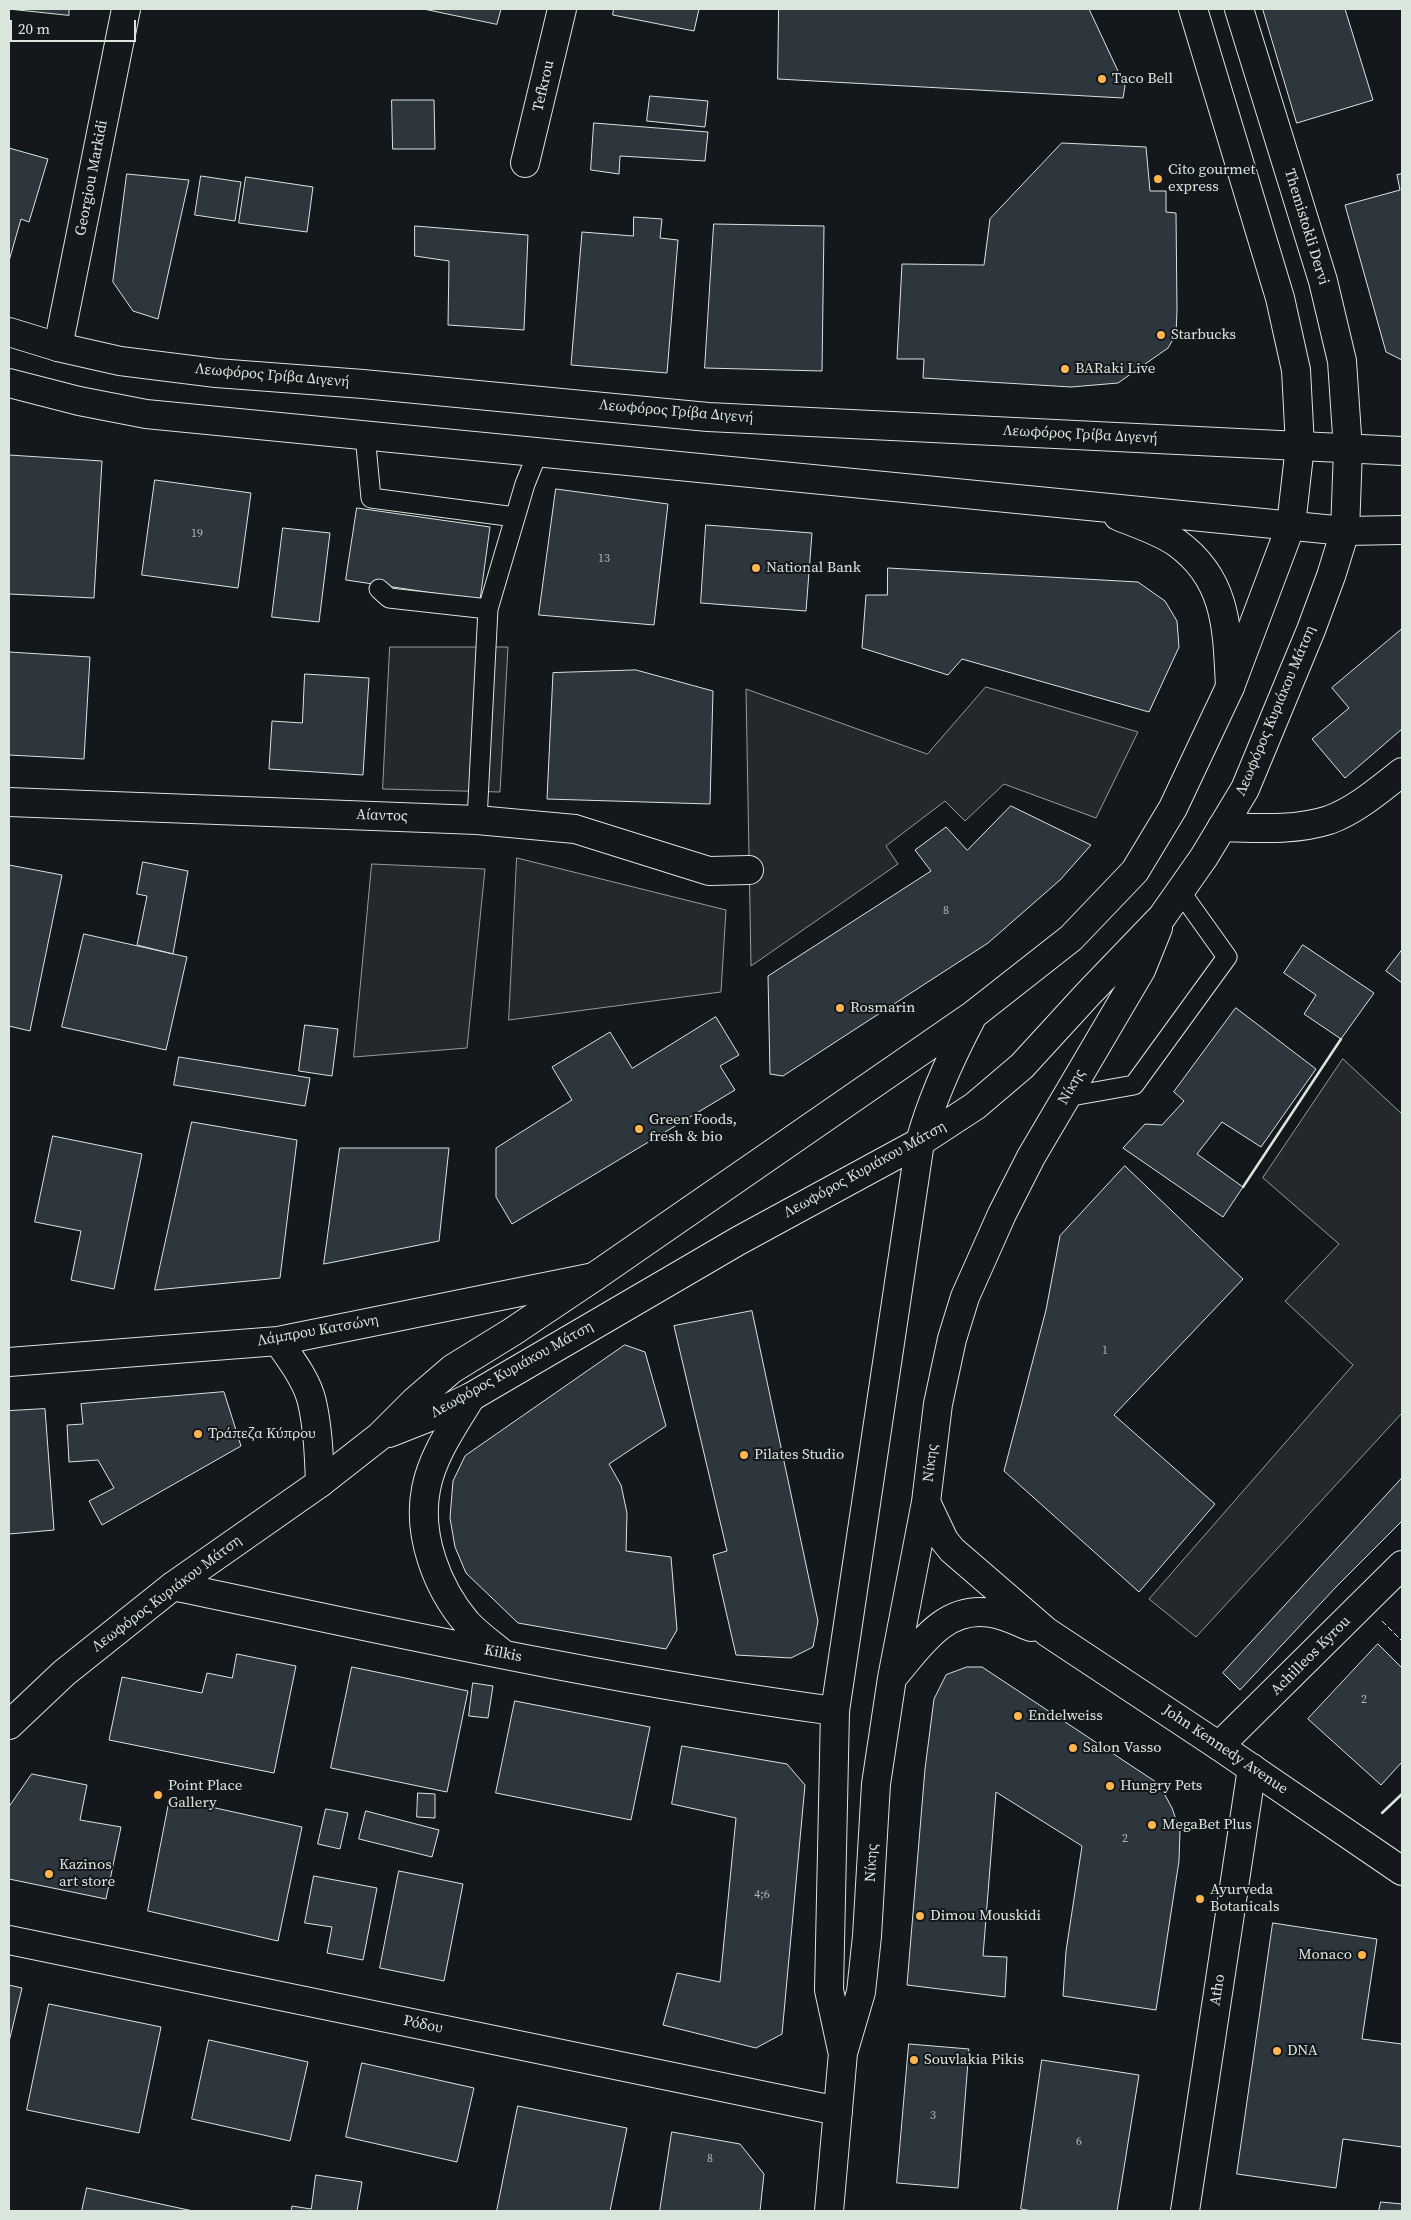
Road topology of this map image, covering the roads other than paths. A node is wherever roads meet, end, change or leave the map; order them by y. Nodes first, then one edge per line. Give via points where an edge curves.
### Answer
1 (126, 9) edge
2 (562, 9) edge
3 (1193, 9) edge
4 (1239, 9) edge
5 (526, 163) dead end
6 (9, 332) edge
7 (58, 347) junction
8 (9, 383) edge
9 (365, 435) junction
10 (1300, 446) junction
11 (1348, 450) junction
12 (1402, 451) edge
13 (538, 452) junction
14 (1100, 508) junction
15 (515, 517) junction
16 (1291, 525) junction
17 (1402, 530) edge
18 (1344, 531) junction
19 (379, 589) dead end
20 (488, 609) junction
21 (1230, 687) junction
22 (1402, 772) edge
23 (9, 802) edge
24 (477, 820) junction
25 (1222, 826) junction
26 (750, 870) dead end
27 (1180, 891) junction
28 (1162, 917) junction
29 (973, 1015) junction
30 (1066, 1097) junction
31 (920, 1142) junction
32 (594, 1277) junction
33 (278, 1341) junction
34 (9, 1362) edge
35 (471, 1396) junction
36 (380, 1436) junction
37 (320, 1483) junction
38 (926, 1502) junction
39 (1402, 1566) edge
40 (173, 1586) junction
41 (1047, 1632) junction
42 (504, 1655) junction
43 (892, 1678) junction
44 (835, 1711) junction
45 (9, 1725) edge
46 (1219, 1746) junction
47 (1252, 1768) junction
48 (1402, 1871) edge
49 (9, 1940) edge
50 (843, 2053) junction
51 (838, 2111) junction
52 (829, 2211) edge
53 (1185, 2211) edge

1 - 7 main road, Georgiou Markidi
2 - 5 main road, Tefkrou
3 - 10 main road via 1280,298 1296,370
4 - 11 main road, Themistokli Dervi via 1323,281 1342,361
6 - 7 main road, Λεωφόρος Γρίβα Διγενή
7 - 10 main road, Λεωφόρος Γρίβα Διγενή via 120,361 216,373 708,417
8 - 9 main road via 146,414
9 - 13 main road
9 - 15 lane via 371,498
10 - 11 main road, Λεωφόρος Γρίβα Διγενή
10 - 16 main road, Λεωφόρος Κυριάκου Μάτση
11 - 12 main road, Λεωφόρος Γρίβα Διγενή
11 - 18 main road, Themistokli Dervi
13 - 14 main road
13 - 15 lane
14 - 16 main road
14 - 21 main road via 1176,542 1202,565 1215,587 1227,628
15 - 20 lane
16 - 18 main road
16 - 21 main road, Λεωφόρος Κυριάκου Μάτση
17 - 18 main road
18 - 25 main road, Λεωφόρος Κυριάκου Μάτση via 1331,576 1274,720 1245,789
19 - 20 lane via 389,598
20 - 24 lane
21 - 29 main road, Λεωφόρος Κυριάκου Μάτση via 1173,808 1136,871 1071,938
22 - 25 main road via 1364,801 1329,820 1290,826
23 - 24 main road, Αίαντος
24 - 26 main road, Αίαντος via 575,829 709,871
25 - 27 main road, Λεωφόρος Κυριάκου Μάτση
27 - 28 main road, Λεωφόρος Κυριάκου Μάτση
27 - 30 lane via 1227,957 1134,1085
28 - 30 main road, Νίκης via 1141,970
28 - 31 main road, Λεωφόρος Κυριάκου Μάτση via 1022,1066 975,1106
29 - 31 main road, Νίκης via 937,1090
29 - 32 main road, Λεωφόρος Κυριάκου Μάτση
30 - 38 main road, Νίκης via 1016,1185 965,1297 938,1404
31 - 35 main road, Λεωφόρος Κυριάκου Μάτση via 730,1245
31 - 44 main road, Νίκης
32 - 33 main road, Λάμπρου Κατσώνη
32 - 36 main road, Λεωφόρος Κυριάκου Μάτση via 452,1369
33 - 34 main road, Λάμπρου Κατσώνη
33 - 37 main road via 299,1371 312,1401 318,1436
35 - 36 main road, Λεωφόρος Κυριάκου Μάτση
35 - 42 main road via 440,1450 426,1488 423,1519 438,1576 454,1604 468,1624
36 - 37 main road, Λεωφόρος Κυριάκου Μάτση
37 - 40 main road, Λεωφόρος Κυριάκου Μάτση
38 - 41 main road, John Kennedy Avenue via 952,1550
38 - 43 main road, Νίκης
39 - 46 main road, Achilleos Kyrou
40 - 42 main road, Kilkis
40 - 45 main road, Λεωφόρος Κυριάκου Μάτση via 64,1673
41 - 43 main road, John Kennedy Avenue via 994,1613 962,1613 938,1627
41 - 46 main road, John Kennedy Avenue
42 - 44 main road, Kilkis via 749,1699
43 - 50 main road, Νίκης via 876,1784 861,1992
44 - 50 main road, Νίκης via 829,1990
46 - 47 main road, John Kennedy Avenue
47 - 48 main road, John Kennedy Avenue
47 - 53 main road, Atho
49 - 51 main road, Ρόδου
50 - 51 main road, Νίκης
51 - 52 main road, Νίκης

